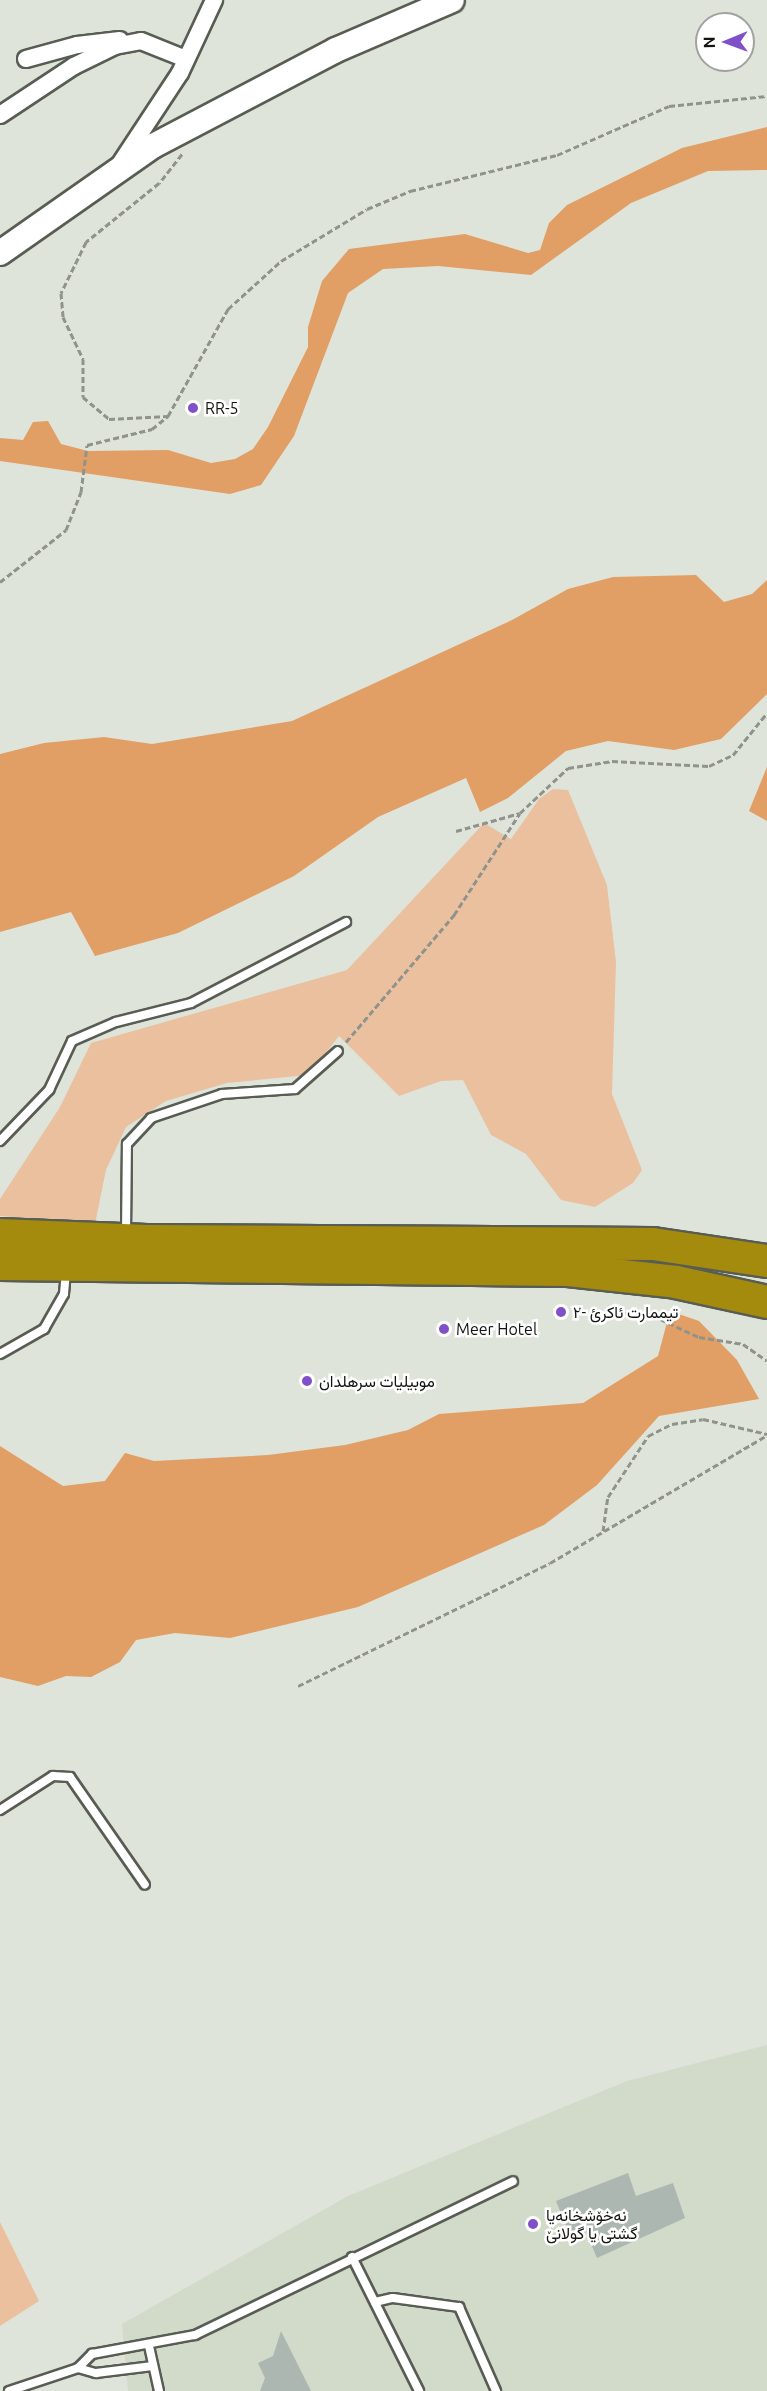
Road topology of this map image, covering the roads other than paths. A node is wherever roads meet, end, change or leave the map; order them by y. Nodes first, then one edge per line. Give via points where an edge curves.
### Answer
1 (214, 0) edge
2 (452, 0) edge
3 (129, 44) junction
4 (26, 59) dead end
5 (186, 59) junction
6 (0, 115) edge
7 (115, 171) junction
8 (0, 253) edge
9 (346, 922) dead end
10 (338, 1051) road end
11 (0, 1142) edge
12 (0, 1235) edge
13 (126, 1241) junction
14 (767, 1261) edge
15 (0, 1264) edge
16 (66, 1267) junction
17 (767, 1302) edge
18 (0, 1354) edge
19 (0, 1810) edge
20 (145, 1885) dead end
21 (513, 2181) dead end
22 (352, 2257) junction
23 (375, 2301) junction
24 (149, 2346) junction
25 (153, 2366) junction
26 (78, 2368) junction
27 (9, 2391) edge
28 (159, 2391) edge
29 (419, 2391) edge
30 (496, 2391) edge

1 - 5 street
2 - 7 street via 336,50
3 - 4 street via 116,39
3 - 5 street via 161,46
3 - 6 street via 74,66
5 - 7 street
7 - 8 street
9 - 11 lane via 191,1003 116,1022 72,1041 49,1090
10 - 13 lane via 295,1089 212,1097 170,1109 138,1129 124,1155
12 - 13 highway
13 - 14 highway via 653,1244
15 - 16 highway
16 - 17 highway via 568,1270 676,1282
16 - 18 lane via 57,1312 44,1329
19 - 20 lane via 53,1776 70,1777
21 - 22 lane
22 - 23 lane
22 - 24 lane via 195,2335
23 - 29 lane
23 - 30 lane via 393,2298 459,2307
24 - 25 lane
24 - 26 lane via 92,2354
25 - 26 lane via 96,2373
25 - 28 lane
26 - 27 lane

